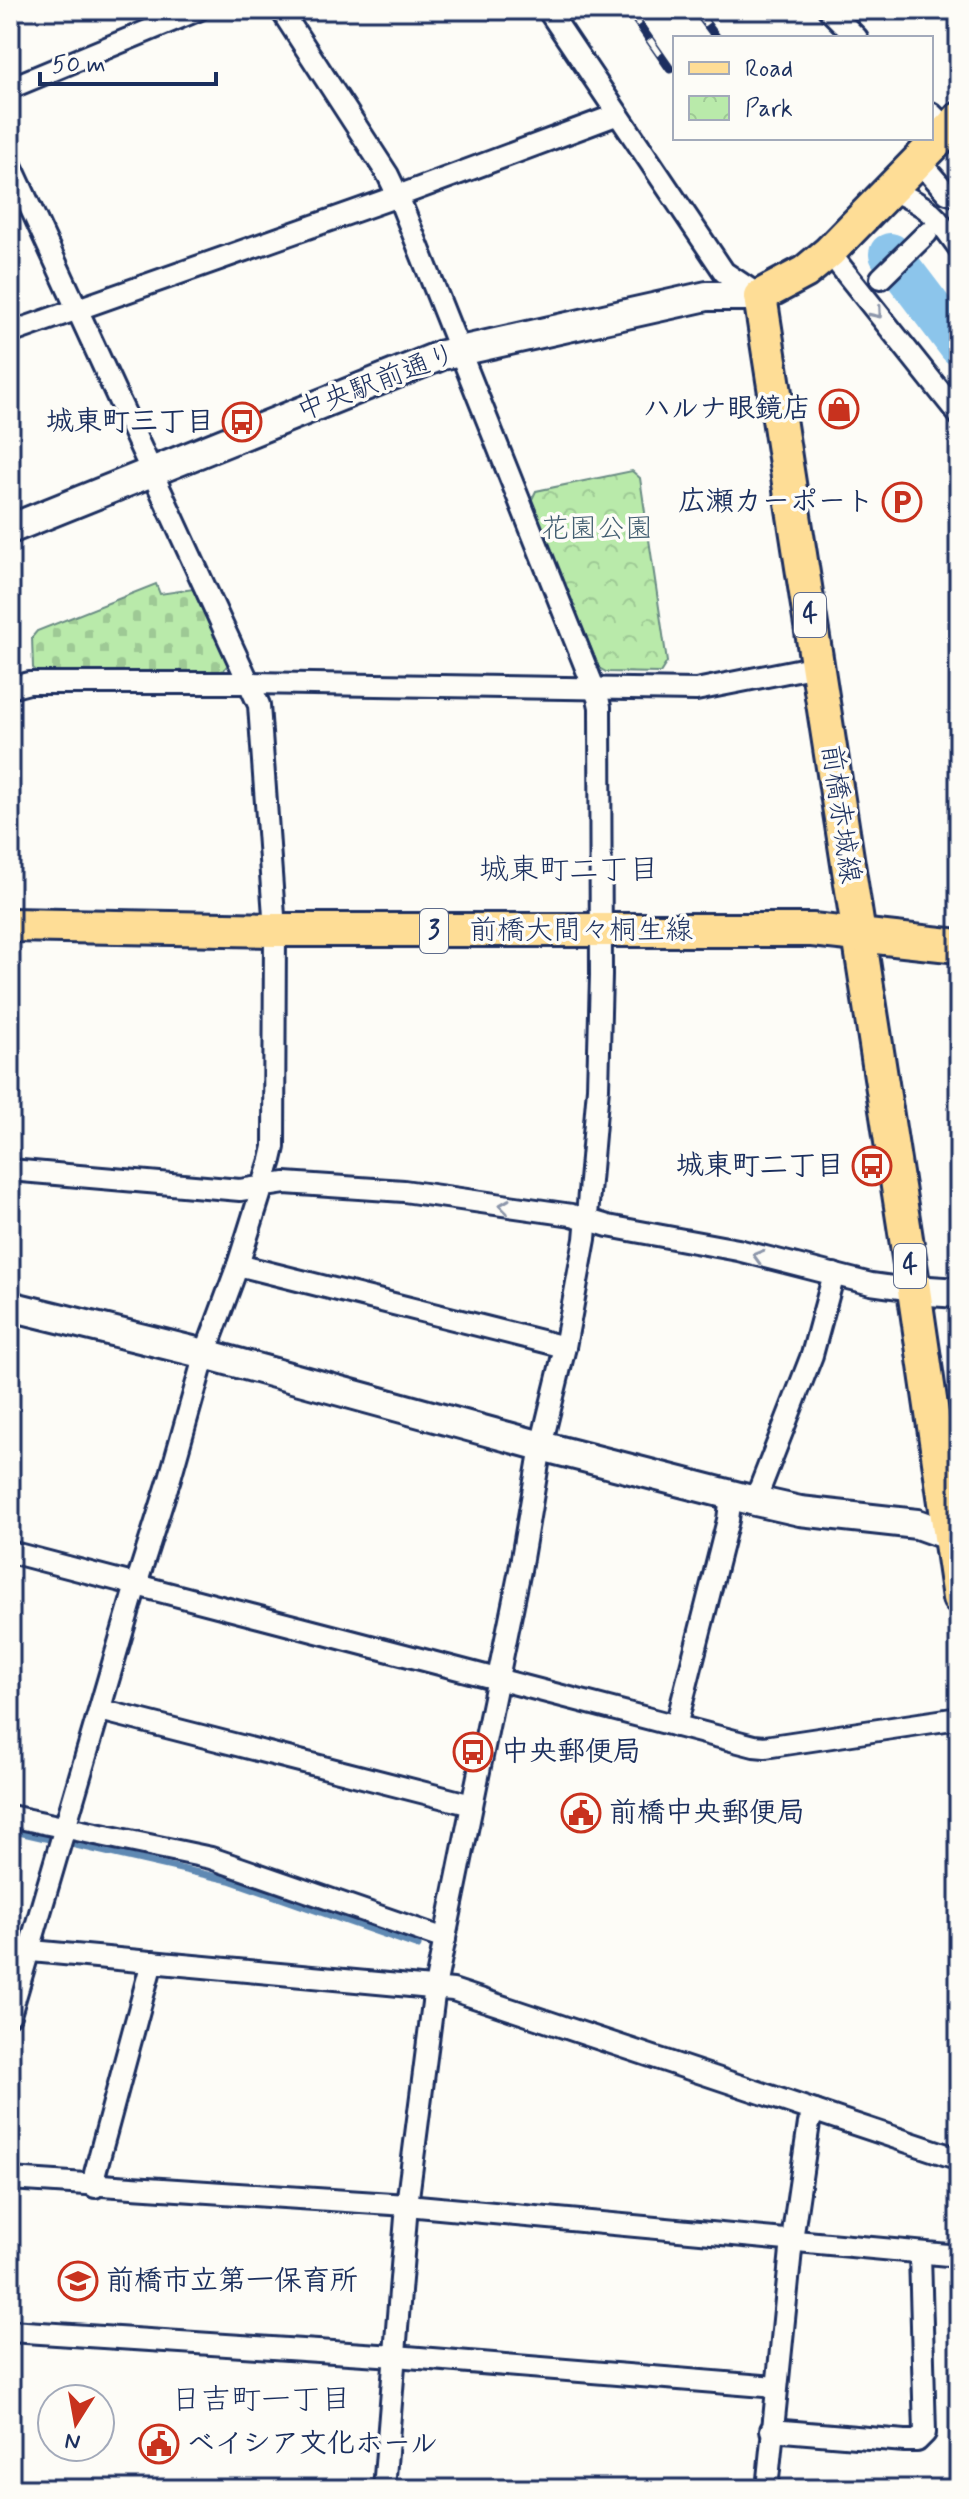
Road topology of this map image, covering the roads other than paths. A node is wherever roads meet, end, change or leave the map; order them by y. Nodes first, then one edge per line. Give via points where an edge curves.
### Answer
1 (198, 10) edge
2 (281, 10) edge
3 (548, 10) edge
4 (829, 10) edge
5 (175, 14) edge
6 (855, 36) edge
7 (10, 88) edge
8 (616, 115) junction
9 (946, 120) edge
10 (933, 140) edge
11 (933, 140) edge
12 (919, 161) junction
13 (10, 163) edge
14 (891, 190) junction
15 (398, 196) junction
16 (956, 197) edge
17 (926, 233) junction
18 (959, 248) edge
19 (829, 252) junction
20 (886, 273) dead end
21 (760, 296) junction
22 (77, 308) junction
23 (10, 333) edge
24 (460, 350) junction
25 (959, 415) edge
26 (152, 472) junction
27 (10, 529) edge
28 (817, 666) junction
29 (249, 683) junction
30 (10, 688) edge
31 (595, 689) junction
32 (10, 925) edge
33 (275, 930) junction
34 (600, 932) junction
35 (858, 935) junction
36 (959, 946) edge
37 (10, 1170) edge
38 (262, 1187) junction
39 (588, 1220) junction
40 (238, 1265) junction
41 (834, 1274) junction
42 (914, 1290) junction
43 (959, 1293) edge
44 (10, 1306) edge
45 (565, 1347) junction
46 (205, 1354) junction
47 (541, 1446) junction
48 (741, 1498) junction
49 (954, 1537) edge
50 (10, 1552) edge
51 (136, 1585) junction
52 (959, 1598) edge
53 (497, 1679) junction
54 (100, 1710) junction
55 (959, 1718) edge
56 (676, 1726) junction
57 (472, 1805) junction
58 (10, 1816) edge
59 (61, 1839) junction
60 (445, 1939) junction
61 (19, 1950) edge
62 (152, 1962) junction
63 (435, 1987) junction
64 (10, 2015) edge
65 (815, 2111) junction
66 (959, 2159) edge
67 (10, 2179) edge
68 (95, 2187) junction
69 (407, 2205) junction
70 (792, 2240) junction
71 (920, 2254) junction
72 (959, 2256) edge
73 (10, 2331) edge
74 (395, 2356) junction
75 (776, 2387) junction
76 (771, 2430) junction
77 (384, 2489) edge
78 (767, 2489) edge

1 - 5 street
2 - 15 street
3 - 8 street
4 - 6 street
5 - 7 street
8 - 15 street
8 - 21 street via 724,272
9 - 10 main road
11 - 12 main road
12 - 14 main road
12 - 16 street
13 - 22 street
14 - 17 street via 924,204
14 - 19 main road
15 - 22 street
15 - 24 street
16 - 17 street via 942,204
17 - 18 street
17 - 20 street
19 - 21 main road
19 -> 25 street
21 - 24 street, 中央駅前通り via 707,296
21 - 28 main road, 前橋赤城線 / 4
22 - 23 street
22 - 26 street
24 - 26 street, 中央駅前通り
24 - 31 street
26 - 27 street, 中央駅前通り
26 - 29 street
28 - 31 street via 696,690
28 - 35 main road, 前橋赤城線 / 4
29 - 30 street via 29,683
29 - 31 street
29 - 33 street via 259,705
31 - 34 street via 600,707
32 - 33 main road, 前橋大間々桐生線 / 3
33 - 34 main road, 前橋大間々桐生線 / 3
33 - 38 street via 274,1147
34 - 35 main road, 前橋大間々桐生線 / 3 via 812,930
34 - 39 street via 598,1088
35 - 36 main road, 前橋大間々桐生線 / 3
35 - 42 main road, 前橋赤城線 / 4
37 - 38 street via 240,1190
39 -> 38 street via 404,1191 285,1183
38 - 40 street
41 -> 39 street
39 - 45 street
40 - 45 street
40 - 46 street
41 - 42 street
41 - 48 street via 812,1355 760,1488
42 - 43 street
42 - 49 main road, 前橋赤城線 / 4
44 - 46 street
45 - 47 street
46 - 47 street
46 - 51 street
47 - 48 street
47 - 53 street
48 - 49 street via 800,1511 917,1524
48 - 56 street via 728,1520
49 - 52 main road, 前橋赤城線 / 4
50 - 51 street
51 - 53 street
51 - 54 street
53 - 56 street
53 - 57 street
54 - 57 street
54 - 59 street
55 - 56 street via 765,1747
57 - 60 street
58 - 59 street
59 - 60 street via 211,1858
59 - 61 street
60 - 63 street
61 - 62 street
61 - 64 street
62 - 63 street
62 - 68 street
63 - 65 street
63 - 69 street
65 - 66 street
65 - 70 street
67 - 68 street
68 - 69 street
69 - 70 street
69 - 74 street
70 - 71 street
70 - 75 street
71 - 72 street
71 - 76 street via 925,2433 917,2441 905,2441
73 - 74 street
74 - 75 street
74 - 77 street
75 - 76 street
76 - 78 street

